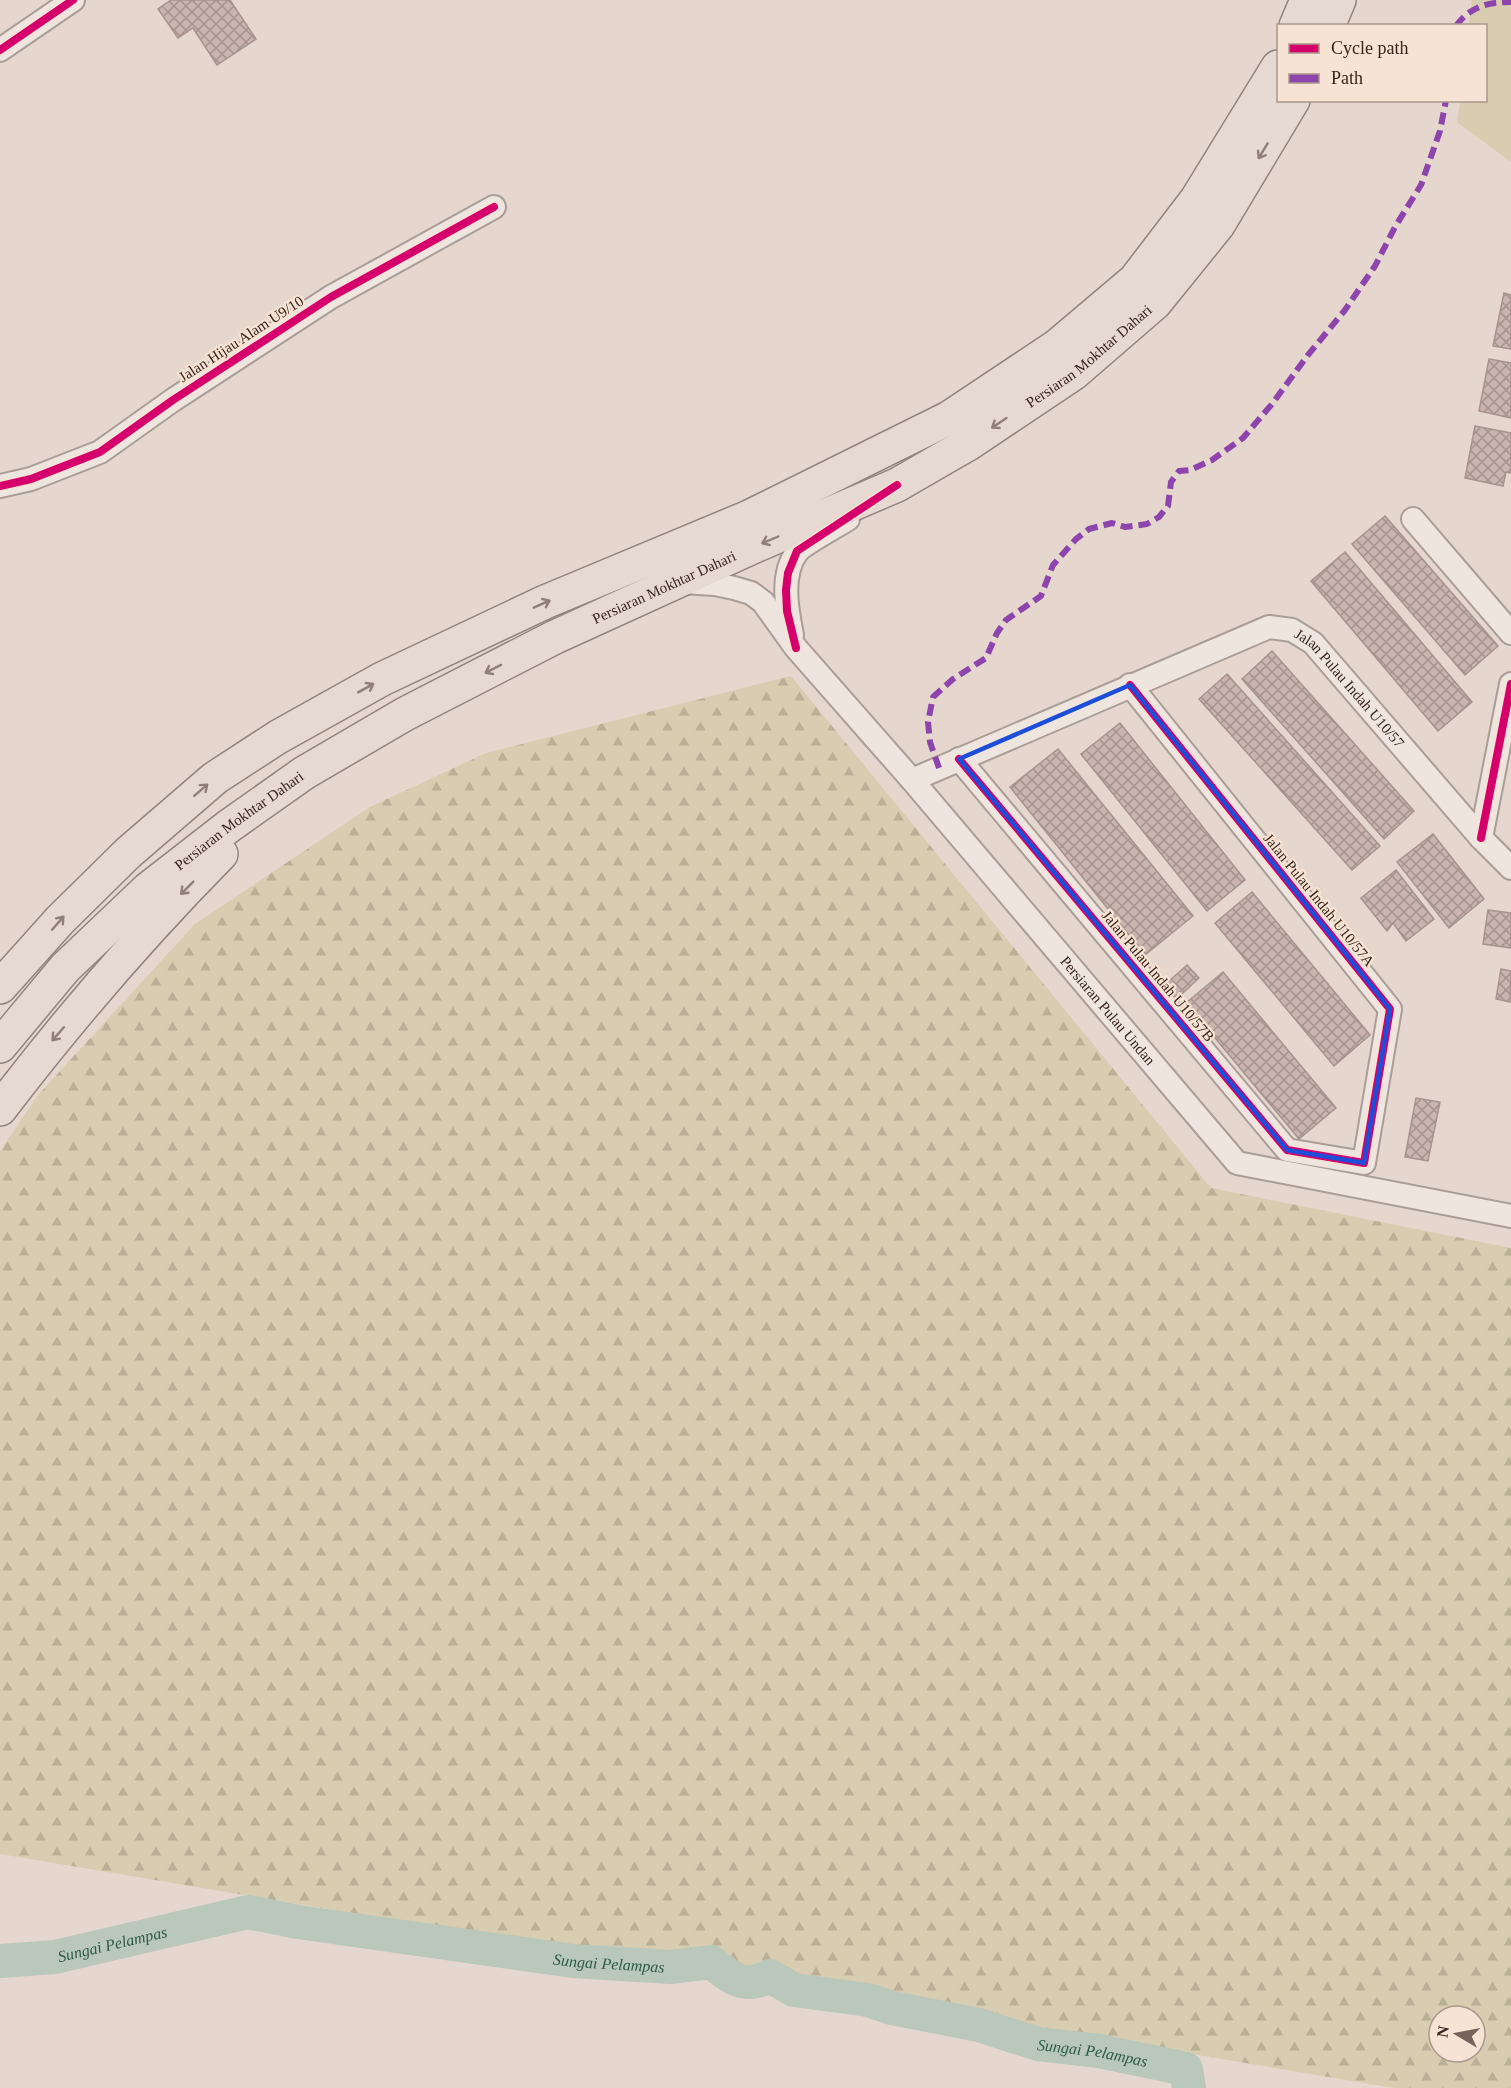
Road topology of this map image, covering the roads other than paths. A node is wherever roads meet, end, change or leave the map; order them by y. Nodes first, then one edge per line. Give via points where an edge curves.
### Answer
1 (73, 0) edge
2 (1307, 0) edge
3 (1339, 0) edge
4 (1297, 24) edge
5 (1329, 24) edge
6 (0, 50) edge
7 (1277, 69) edge
8 (1292, 102) edge
9 (494, 207) dead end
10 (897, 485) junction
11 (0, 486) edge
12 (1413, 519) dead end
13 (679, 581) junction
14 (1511, 633) edge
15 (796, 648) junction
16 (1511, 684) edge
17 (1130, 685) junction
18 (959, 759) junction
19 (304, 773) junction
20 (912, 780) junction
21 (1481, 838) junction
22 (1511, 868) edge
23 (0, 987) edge
24 (0, 1046) edge
25 (0, 1109) edge
26 (1364, 1163) joint
27 (1511, 1216) edge

1 - 6 street
2 - 4 main road
3 - 5 main road
23 -> 7 main road, Persiaran Mokhtar Dahari via 128,853 215,778 278,737 382,679 545,602 749,516 949,418 1057,346 1135,280 1197,199
8 -> 10 main road, Persiaran Mokhtar Dahari via 1218,225 1155,303 1074,372 968,444
9 - 11 street, Jalan Hijau Alam U9/10 via 331,297 172,400 100,452 31,479
10 -> 13 main road, Persiaran Mokhtar Dahari
10 - 15 street via 797,551 786,590
12 - 14 street
13 - 15 street, Persiaran Pulau Undan via 751,593 763,602
13 -> 19 main road, Persiaran Mokhtar Dahari via 555,637 445,693
15 - 20 street, Persiaran Pulau Undan
16 - 21 street
17 - 18 street, Jalan Pulau Indah U10/57
17 - 21 street, Jalan Pulau Indah U10/57 via 1269,627 1292,630 1313,643
17 - 26 street, Jalan Pulau Indah U10/57A via 1390,1009
18 - 20 street, Jalan Pulau Indah U10/57
18 - 26 street, Jalan Pulau Indah U10/57B via 1287,1150
19 - 24 main road, Persiaran Mokhtar Dahari via 148,889 65,969
19 -> 25 main road via 178,898 51,1042
20 - 27 street, Persiaran Pulau Undan via 1237,1163
21 - 22 street, Jalan Pulau Indah U10/57

